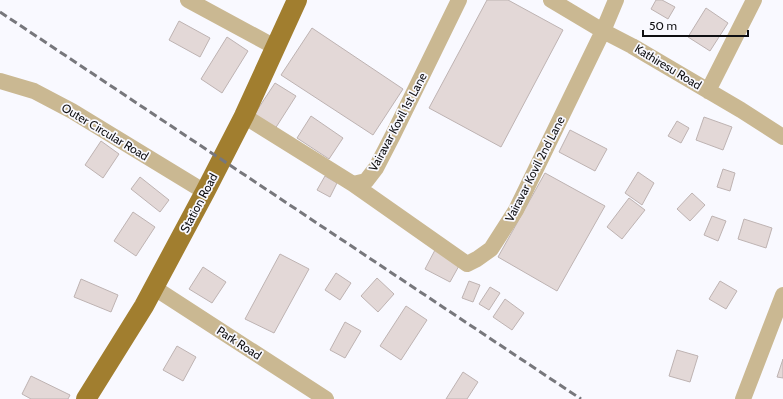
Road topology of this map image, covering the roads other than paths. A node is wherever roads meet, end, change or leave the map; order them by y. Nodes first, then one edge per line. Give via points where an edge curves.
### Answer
1 (188, 0) edge
2 (297, 0) edge
3 (459, 0) edge
4 (551, 0) edge
5 (616, 0) edge
6 (754, 0) edge
7 (603, 31) junction
8 (275, 47) junction
9 (0, 81) edge
10 (708, 91) junction
11 (244, 116) junction
12 (783, 137) edge
13 (353, 184) junction
14 (205, 192) junction
15 (153, 287) junction
16 (783, 295) edge
17 (86, 399) edge
18 (326, 399) edge
19 (743, 399) edge

1 - 8 street
2 - 8 main road, Station Road
3 - 13 street, Vairavar Kovil 1st Lane via 376,168 366,181
4 - 7 street, Kathiresu Road
5 - 7 street, Vairavar Kovil 2nd Lane
6 - 10 street
7 - 10 street, Kathiresu Road
7 - 13 street, Vairavar Kovil 2nd Lane via 516,210 491,249 477,259 467,264
8 - 11 main road, Station Road
9 - 14 street, Outer Circular Road via 34,91 72,111
10 - 12 street, Kathiresu Road
11 - 13 street
11 - 14 main road, Station Road
14 - 15 main road, Station Road
15 - 17 main road, Station Road via 144,306
15 - 18 street, Park Road
16 - 19 street

